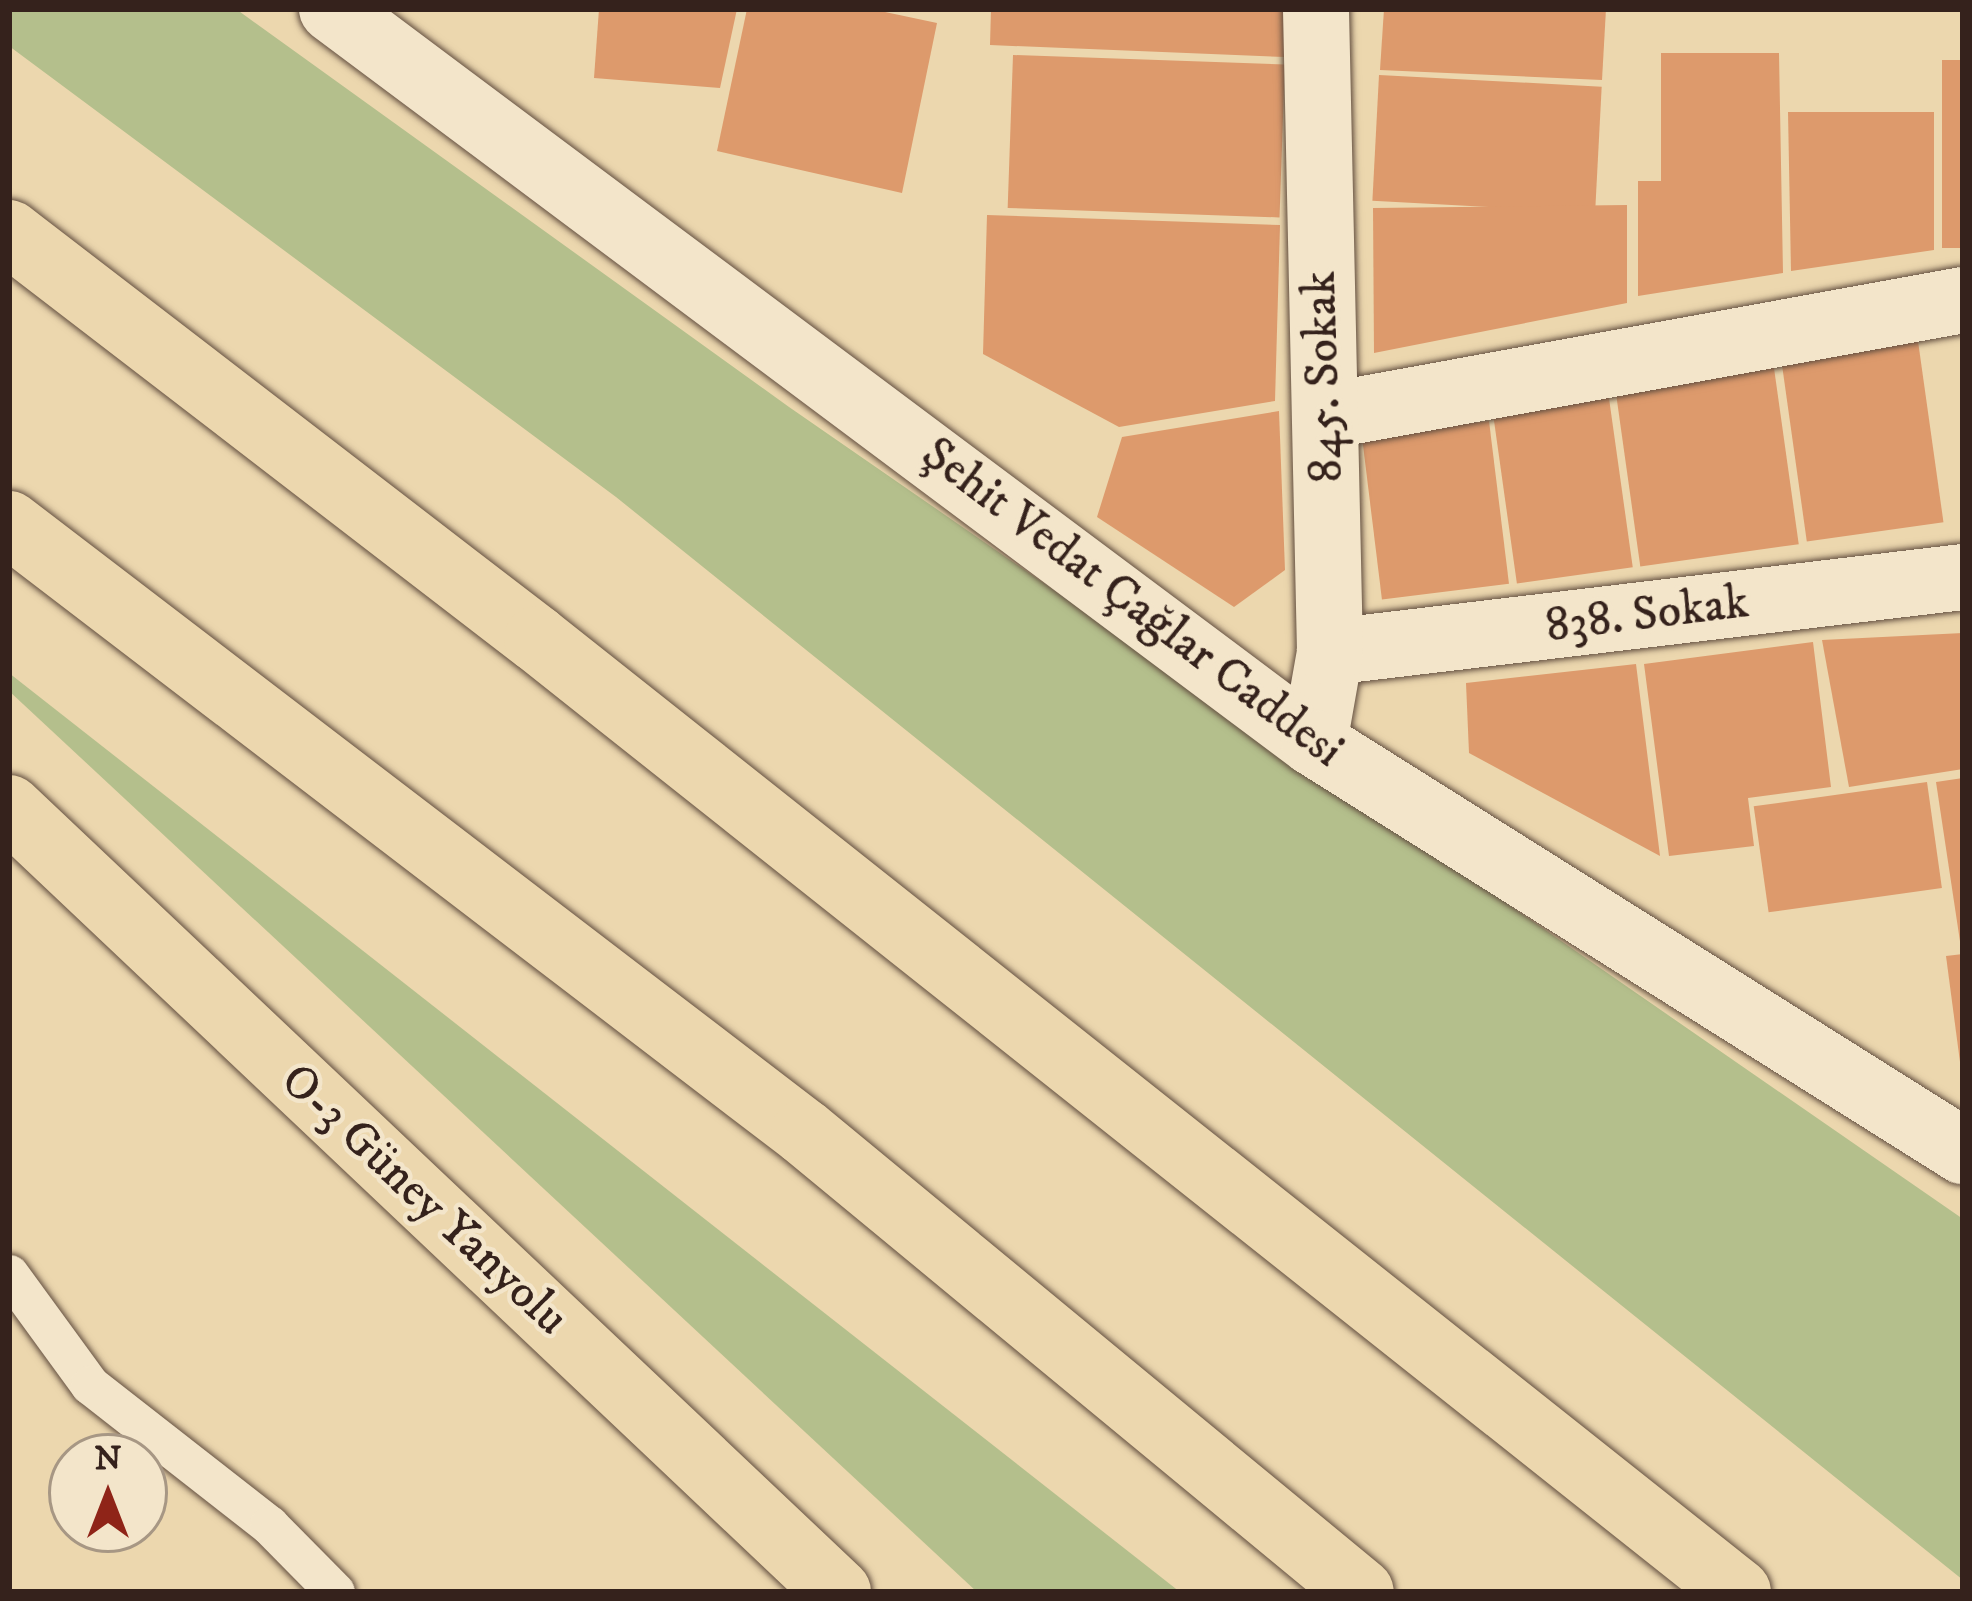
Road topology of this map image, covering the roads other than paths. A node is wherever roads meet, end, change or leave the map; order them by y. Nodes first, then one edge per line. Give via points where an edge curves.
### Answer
1 (332, 9) edge
2 (1316, 9) edge
3 (9, 233) edge
4 (1963, 300) edge
5 (1326, 416) junction
6 (9, 524) edge
7 (1963, 577) edge
8 (1330, 652) junction
9 (1314, 743) junction
10 (9, 808) edge
11 (1963, 1151) edge
12 (9, 1274) edge
13 (334, 1592) edge
14 (838, 1592) edge
15 (1361, 1592) edge
16 (1738, 1592) edge

1 - 9 street, Şehit Vedat Çağlar Caddesi
2 - 5 street, 845. Sokak
3 - 16 main road via 537,639
4 - 5 street
5 - 8 street, 845. Sokak
6 - 15 main road via 804,1132
7 - 8 street, 838. Sokak
8 - 9 street, 845. Sokak
9 - 11 street, Şehit Vedat Çağlar Caddesi
10 - 14 main road, O-3 Güney Yanyolu
12 - 13 lane via 90,1385 269,1525

